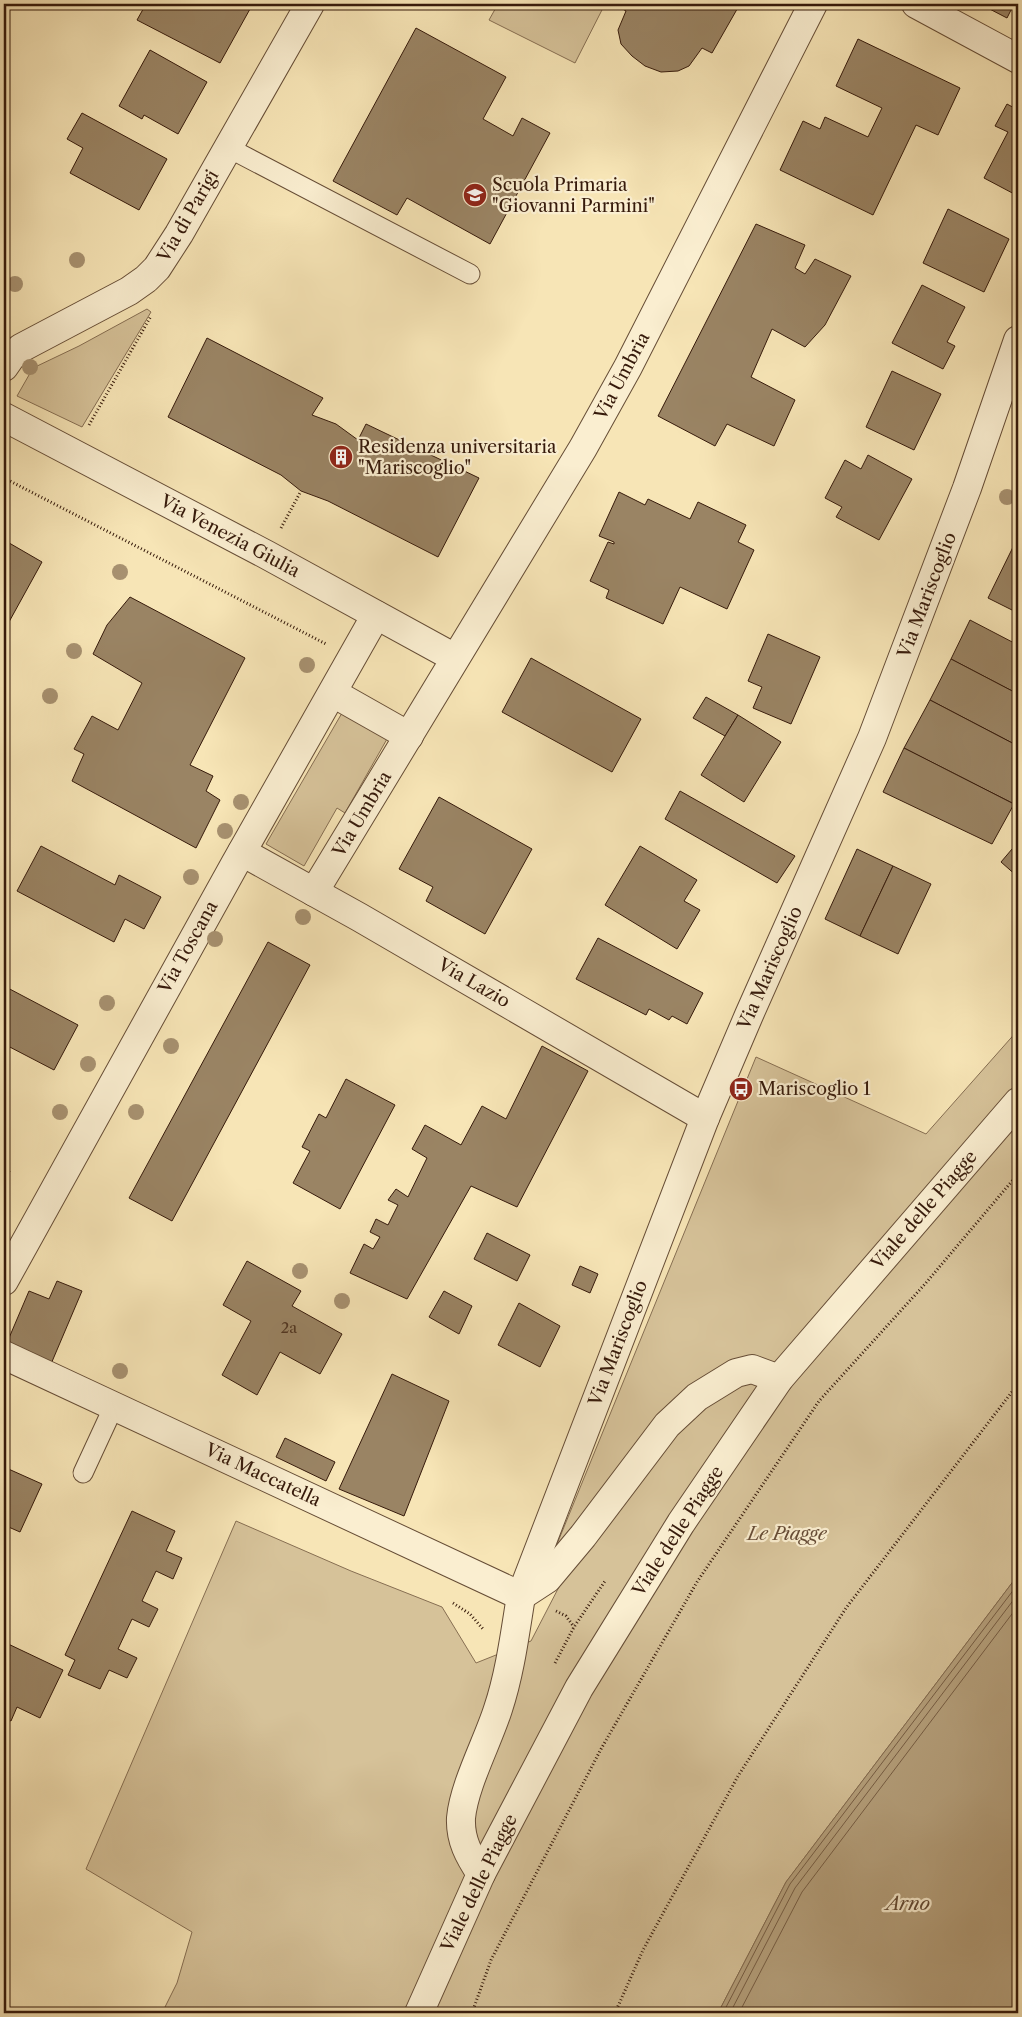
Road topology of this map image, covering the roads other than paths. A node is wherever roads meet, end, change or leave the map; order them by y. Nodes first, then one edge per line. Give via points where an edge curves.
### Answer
1 (310, 4) edge
2 (813, 4) edge
3 (916, 4) edge
4 (1018, 59) edge
5 (228, 147) junction
6 (470, 274) dead end
7 (1018, 340) edge
8 (4, 367) edge
9 (4, 417) edge
10 (376, 615) junction
11 (455, 658) junction
12 (333, 693) junction
13 (409, 736) junction
14 (242, 852) junction
15 (314, 892) junction
16 (1018, 1102) edge
17 (705, 1118) junction
18 (4, 1282) edge
19 (4, 1355) edge
20 (779, 1379) junction
21 (114, 1406) junction
22 (83, 1473) dead end
23 (521, 1596) junction
24 (481, 1874) junction
25 (418, 2013) edge

1 - 5 street, Via di Parigi
2 - 11 street, Via Umbria via 628,367 583,448
3 - 4 street
5 - 6 lane
5 - 8 street, Via di Parigi via 157,268 129,290 22,348
7 - 17 street, Via Mariscoglio via 967,488 872,738
9 - 10 street, Via Venezia Giulia
10 - 11 street, Via Venezia Giulia
10 - 12 street, Via Toscana
11 - 13 street, Via Umbria
12 - 13 street
12 - 14 street, Via Toscana
13 - 15 street, Via Umbria
14 - 15 street, Via Lazio
14 - 18 street, Via Toscana
15 - 17 street, Via Lazio
16 - 20 street, Viale delle Piagge
17 - 23 street, Via Mariscoglio
19 - 21 street, Via Maccatella
20 - 23 street via 752,1369 736,1372 697,1397 667,1425 548,1579
20 - 24 street, Viale delle Piagge via 681,1523 579,1688
21 - 22 lane
21 - 23 street, Via Maccatella
23 - 24 street via 499,1708 461,1817 462,1837
24 - 25 street, Viale delle Piagge

